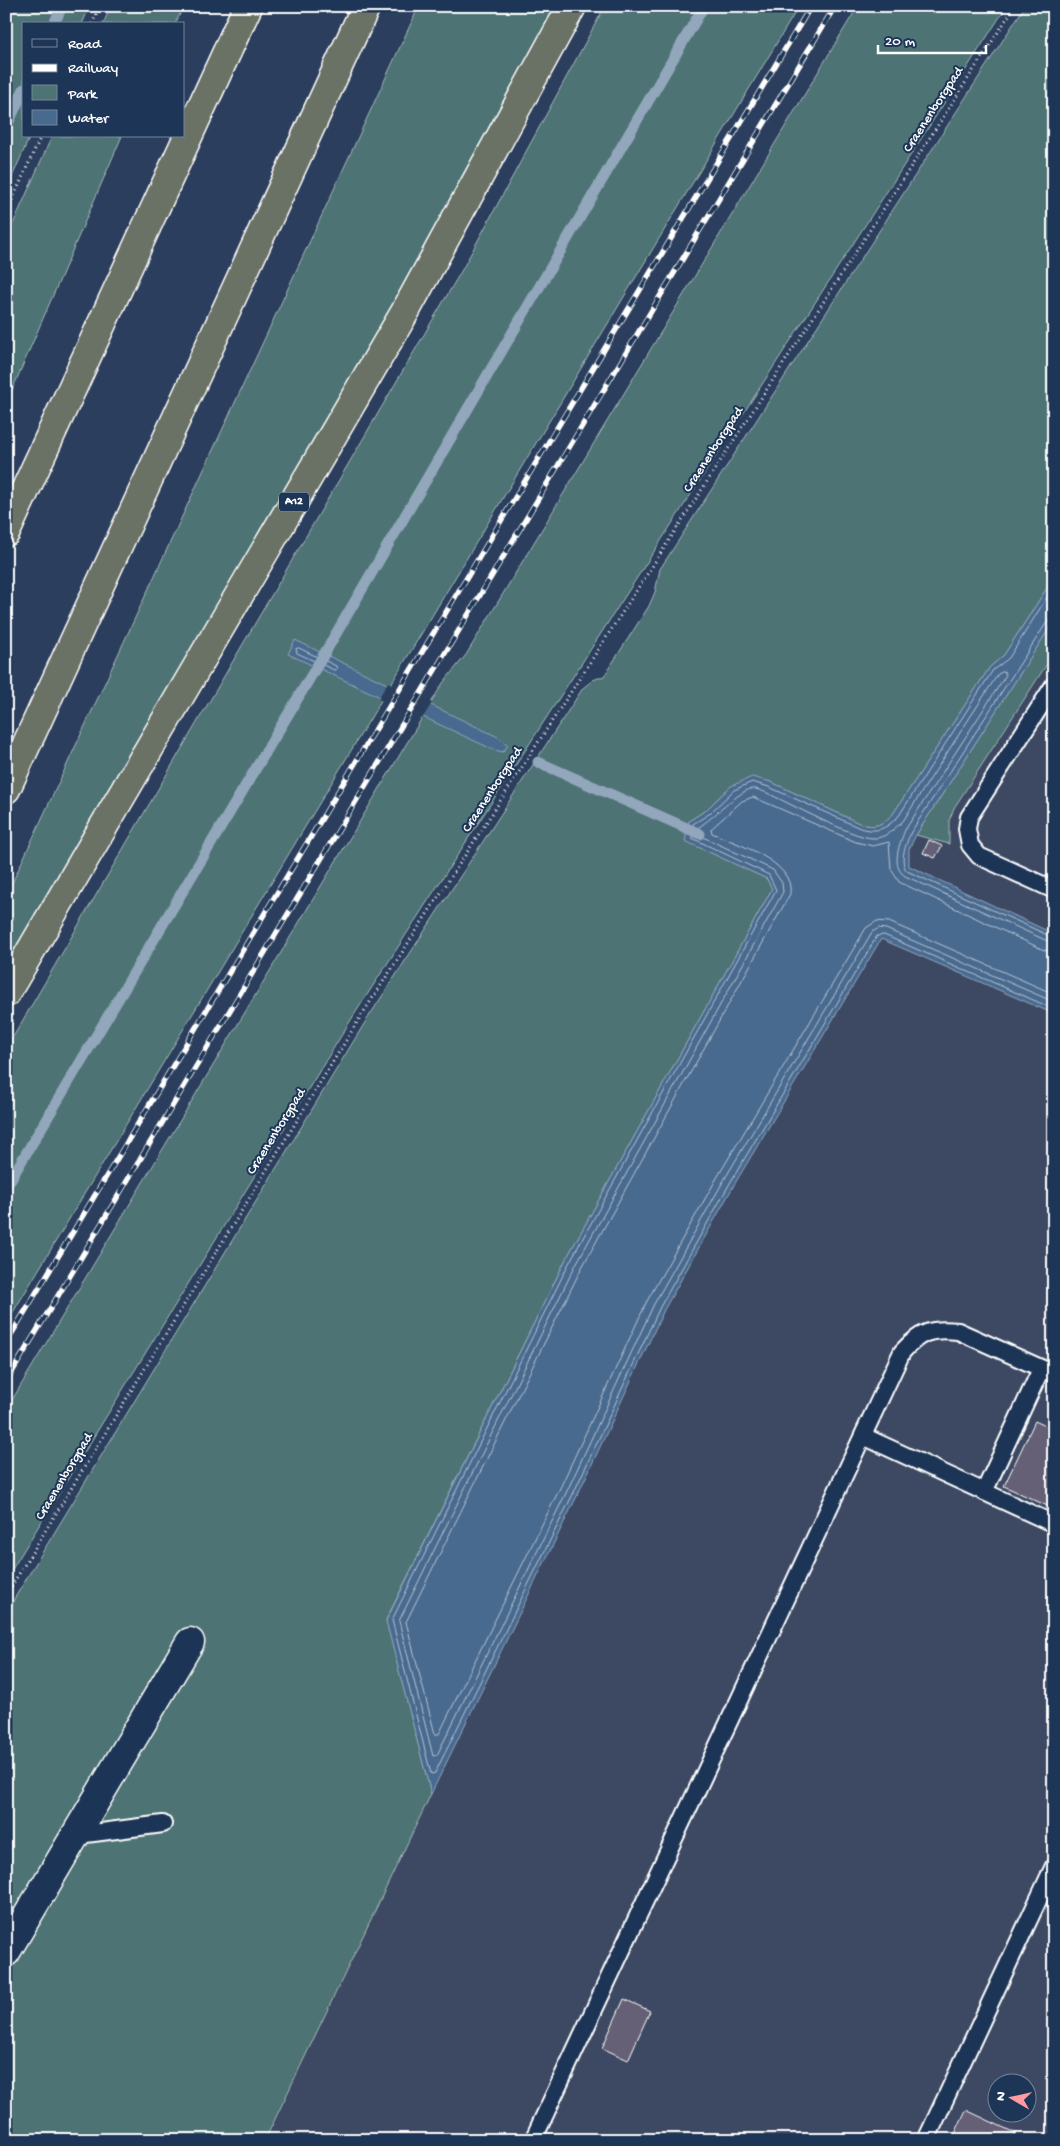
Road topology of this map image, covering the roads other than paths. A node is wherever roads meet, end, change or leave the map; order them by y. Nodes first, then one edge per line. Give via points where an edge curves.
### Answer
1 (248, 6) edge
2 (366, 6) edge
3 (572, 6) edge
4 (6, 532) edge
5 (1054, 685) edge
6 (6, 789) edge
7 (1054, 890) edge
8 (6, 993) edge
9 (1047, 1371) edge
10 (862, 1436) junction
11 (984, 1492) junction
12 (1054, 1524) edge
13 (190, 1642) dead end
14 (163, 1824) dead end
15 (78, 1835) junction
16 (1054, 1866) edge
17 (6, 1952) edge
18 (533, 2140) edge
19 (926, 2140) edge

1 - 4 highway
2 - 6 highway
3 - 8 highway, A12 via 405,312
5 - 7 lane via 969,817 966,829 970,845 979,856
9 - 10 lane via 958,1331 928,1332 914,1338 902,1352
9 - 11 lane
10 - 11 lane
10 - 18 lane
11 - 12 lane
13 - 15 street
14 - 15 lane
15 - 17 street
16 - 19 lane

